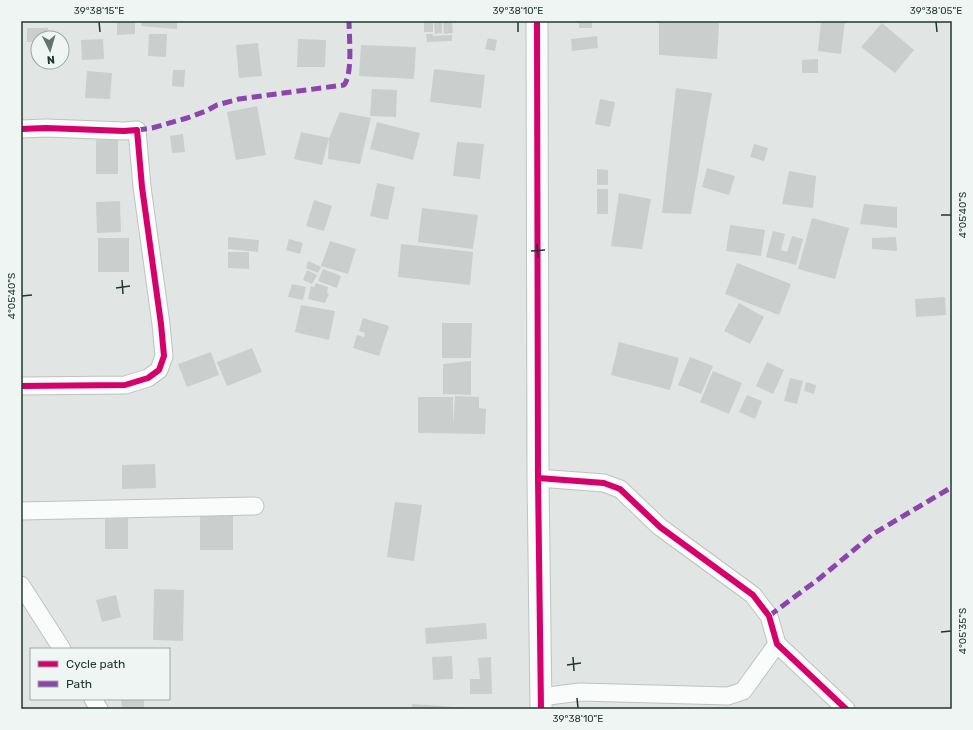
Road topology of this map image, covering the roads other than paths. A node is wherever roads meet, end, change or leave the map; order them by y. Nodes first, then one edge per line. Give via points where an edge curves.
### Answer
1 (537, 21) edge
2 (21, 129) edge
3 (21, 386) edge
4 (538, 478) junction
5 (255, 506) dead end
6 (21, 511) edge
7 (21, 585) edge
8 (777, 644) junction
9 (61, 648) edge
10 (94, 700) edge
11 (541, 703) edge
12 (99, 709) edge
13 (846, 709) edge

1 - 4 street
2 - 3 street via 137,130 164,356 159,370 148,378 125,385
4 - 8 street via 604,483 620,489 660,527 754,595 769,616
4 - 11 street
5 - 6 street
7 - 9 street
8 - 11 street via 743,691 728,696 580,692
8 - 13 street
10 - 12 street

